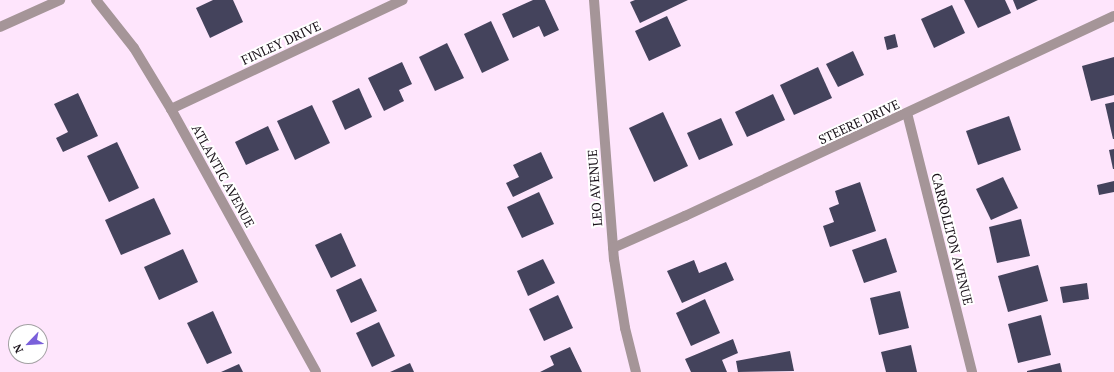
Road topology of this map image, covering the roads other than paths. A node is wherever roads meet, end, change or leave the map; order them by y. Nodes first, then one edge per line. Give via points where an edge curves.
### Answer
1 (60, 0) edge
2 (96, 0) edge
3 (403, 0) edge
4 (594, 0) edge
5 (1114, 16) edge
6 (0, 27) edge
7 (170, 109) junction
8 (907, 113) junction
9 (613, 248) junction
10 (316, 372) edge
11 (636, 372) edge
12 (972, 372) edge

1 - 6 street
2 - 7 street, ATLANTIC AVENUE via 134,48
3 - 7 street, FINLEY DRIVE
4 - 9 street, LEO AVENUE
5 - 8 street, STEERE DRIVE
7 - 10 street, ATLANTIC AVENUE
8 - 9 street, STEERE DRIVE
8 - 12 street, CARROLLTON AVENUE
9 - 11 street, LEO AVENUE via 625,328

